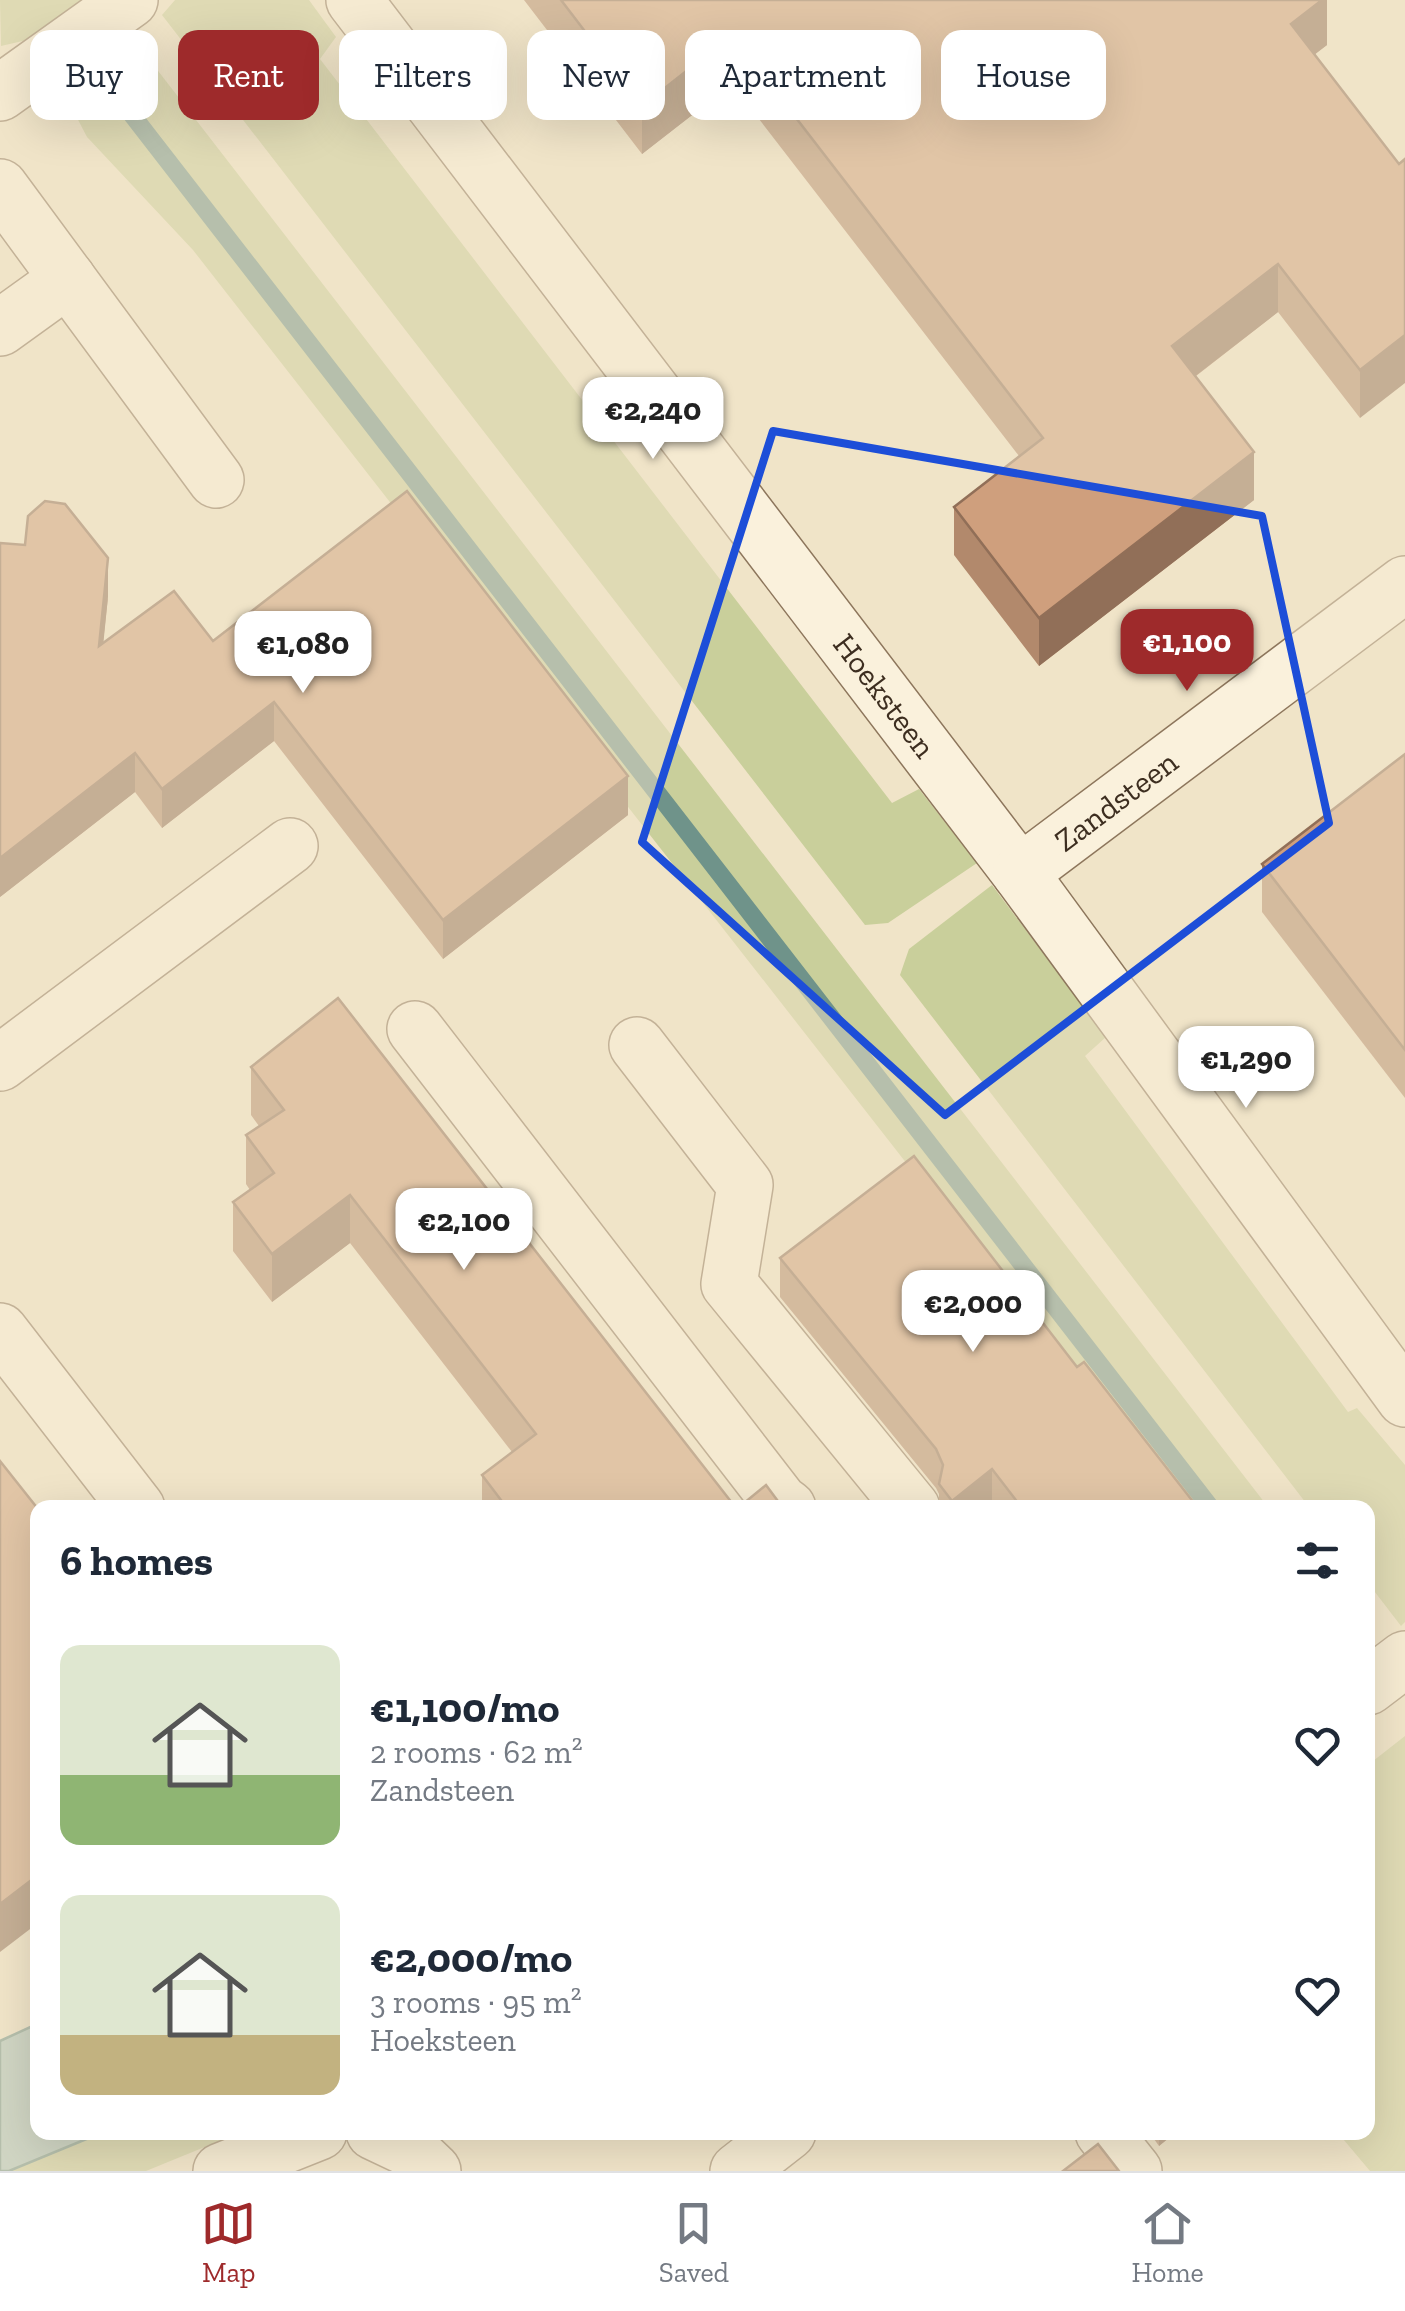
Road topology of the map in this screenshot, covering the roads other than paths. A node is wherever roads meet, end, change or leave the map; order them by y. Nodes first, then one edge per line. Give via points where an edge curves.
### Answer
1 (130, 0) edge
2 (354, 0) edge
3 (0, 93) edge
4 (0, 187) edge
5 (68, 279) junction
6 (0, 328) edge
7 (216, 480) dead end
8 (1405, 584) edge
9 (290, 846) dead end
10 (1020, 873) junction
11 (415, 1030) dead end
12 (637, 1045) dead end
13 (0, 1063) edge
14 (0, 1331) edge
15 (1405, 1399) edge
16 (131, 1500) edge
17 (778, 1500) edge
18 (905, 1500) edge
19 (1405, 1659) edge
20 (1375, 1683) edge
21 (300, 2140) edge
22 (778, 2140) edge
23 (1110, 2140) edge
24 (221, 2171) edge
25 (738, 2171) edge
26 (1134, 2171) edge

1 - 3 street
2 - 10 street, Hoeksteen
4 - 5 street
5 - 6 street
5 - 7 street
8 - 10 street, Zandsteen
9 - 13 street
10 - 15 street, Hoeksteen
11 - 17 street
12 - 18 street via 744,1184 729,1284
14 - 16 street
19 - 20 street
21 - 24 street
22 - 25 street
23 - 26 street

